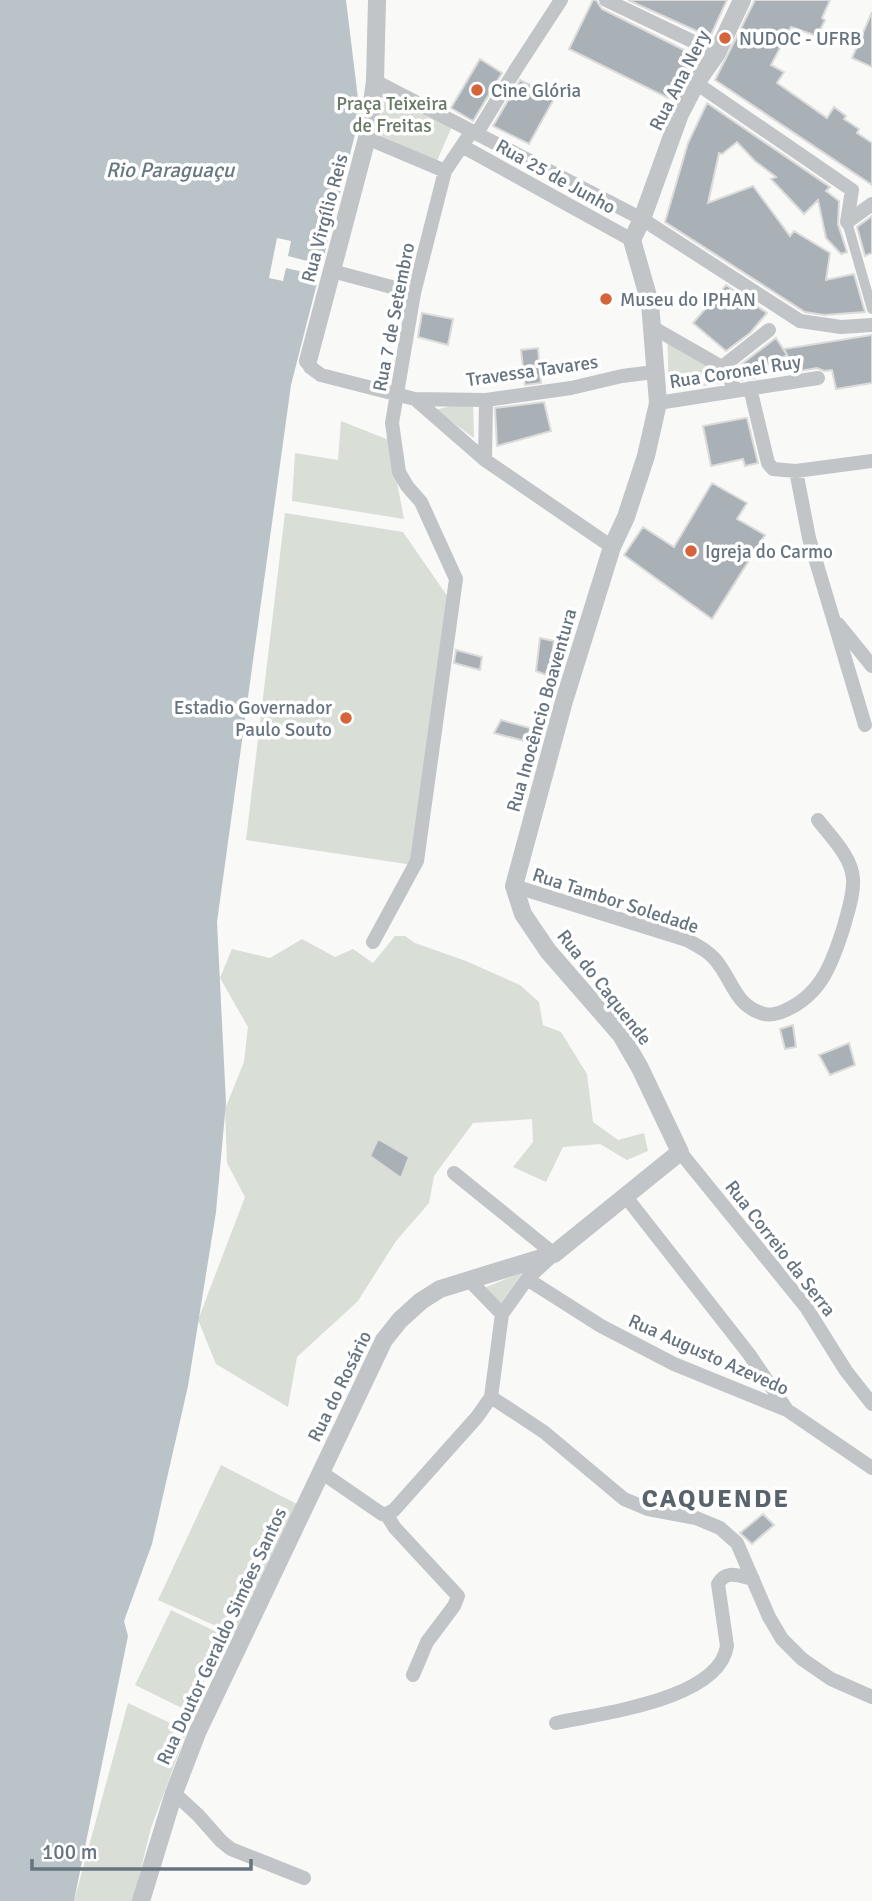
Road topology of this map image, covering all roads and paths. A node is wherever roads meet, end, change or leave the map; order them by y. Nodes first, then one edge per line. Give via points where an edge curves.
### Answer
1 (377, 0) edge
2 (561, 0) edge
3 (606, 0) edge
4 (742, 0) edge
5 (717, 53) junction
6 (375, 81) junction
7 (696, 83) junction
8 (475, 132) junction
9 (366, 138) junction
10 (463, 146) junction
11 (445, 171) junction
12 (852, 190) junction
13 (872, 203) edge
14 (642, 219) junction
15 (847, 222) junction
16 (632, 240) junction
17 (332, 271) junction
18 (414, 293) junction
19 (872, 309) edge
20 (872, 325) edge
21 (652, 327) junction
22 (769, 330) dead end
23 (308, 361) joint
24 (722, 367) junction
25 (654, 372) junction
26 (818, 378) dead end
27 (743, 389) junction
28 (399, 393) junction
29 (415, 399) junction
30 (486, 400) junction
31 (658, 403) junction
32 (485, 460) junction
33 (872, 461) edge
34 (796, 471) junction
35 (612, 547) junction
36 (833, 618) junction
37 (872, 666) edge
38 (864, 725) dead end
39 (818, 820) dead end
40 (514, 886) junction
41 (373, 942) dead end
42 (680, 1152) junction
43 (454, 1173) dead end
44 (626, 1197) junction
45 (554, 1254) junction
46 (527, 1279) junction
47 (469, 1280) junction
48 (502, 1314) junction
49 (491, 1397) junction
50 (872, 1404) edge
51 (787, 1410) junction
52 (872, 1468) edge
53 (321, 1472) junction
54 (384, 1514) junction
55 (752, 1579) junction
56 (413, 1675) dead end
57 (872, 1697) edge
58 (556, 1723) dead end
59 (174, 1793) junction
60 (304, 1878) dead end
61 (141, 1901) edge

1 - 6 street, Rua Virgílio Reis
2 - 8 street
3 - 5 street
4 - 5 street, Rua Ana Nery
5 - 7 street, Rua Ana Nery
6 - 8 street
6 - 9 street, Rua Virgílio Reis
7 - 12 street
7 - 14 street, Rua Ana Nery
8 - 10 street
8 - 14 street, Rua 25 de Junho
9 - 11 street
9 - 17 street, Rua Virgílio Reis
10 - 11 street
10 - 16 street, Rua 25 de Junho
11 - 18 street, Rua 7 de Setembro
12 - 13 street
12 - 15 street
13 - 15 street
14 - 16 street, Rua Ana Nery
14 - 20 street, Rua 25 de Junho via 800,321 841,327
15 - 19 street
16 - 21 street
17 - 18 street
17 - 23 street, Rua Virgílio Reis
18 - 28 street, Rua 7 de Setembro
21 - 24 street
21 - 25 street
22 - 24 street
23 - 28 street via 321,375
24 - 27 street
25 - 30 street, Travessa Tavares
25 - 31 street
26 - 27 street, Rua Coronel Ruy
27 - 31 street, Rua Coronel Ruy
27 - 34 street via 768,463 773,469
28 - 29 street
28 - 41 street, Rua 7 de Setembro via 392,423 399,472 421,502 456,579 417,861
29 - 30 street, Travessa Tavares
29 - 32 street
30 - 32 street
31 - 35 street, Rua Inocêncio Boaventura via 646,456
32 - 35 street
33 - 34 street
34 - 36 street via 808,537
35 - 40 street, Rua Inocêncio Boaventura
36 - 37 street
36 - 38 street
39 - 40 street, Rua Tambor Soledade via 845,855 853,877 850,903 826,975 796,1006 780,1013 763,1014 746,1005 709,952 688,940
40 - 42 street, Rua do Caquende via 523,914 548,951 627,1046
42 - 44 street
42 - 50 street, Rua Correio da Serra via 806,1307
43 - 45 street
44 - 45 street
44 - 51 street
45 - 46 street
45 - 47 street, Rua do Rosário
46 - 48 street
46 - 51 street, Rua Augusto Azevedo via 601,1326 674,1364
47 - 48 street
47 - 53 street, Rua do Rosário via 421,1301 384,1340
48 - 49 street
49 - 54 street via 394,1510
49 - 55 street via 544,1432 624,1499 720,1528 737,1543
51 - 52 street, Rua Augusto Azevedo
53 - 54 street
53 - 59 street, Rua Doutor Geraldo Simões Santos via 197,1733
54 - 56 street via 458,1596 427,1642
55 - 57 street via 782,1639 802,1659 831,1679
55 - 58 street via 729,1574 718,1584 727,1646 713,1673 656,1701
59 - 60 street via 231,1849
59 - 61 street, Rua Doutor Geraldo Simões Santos

